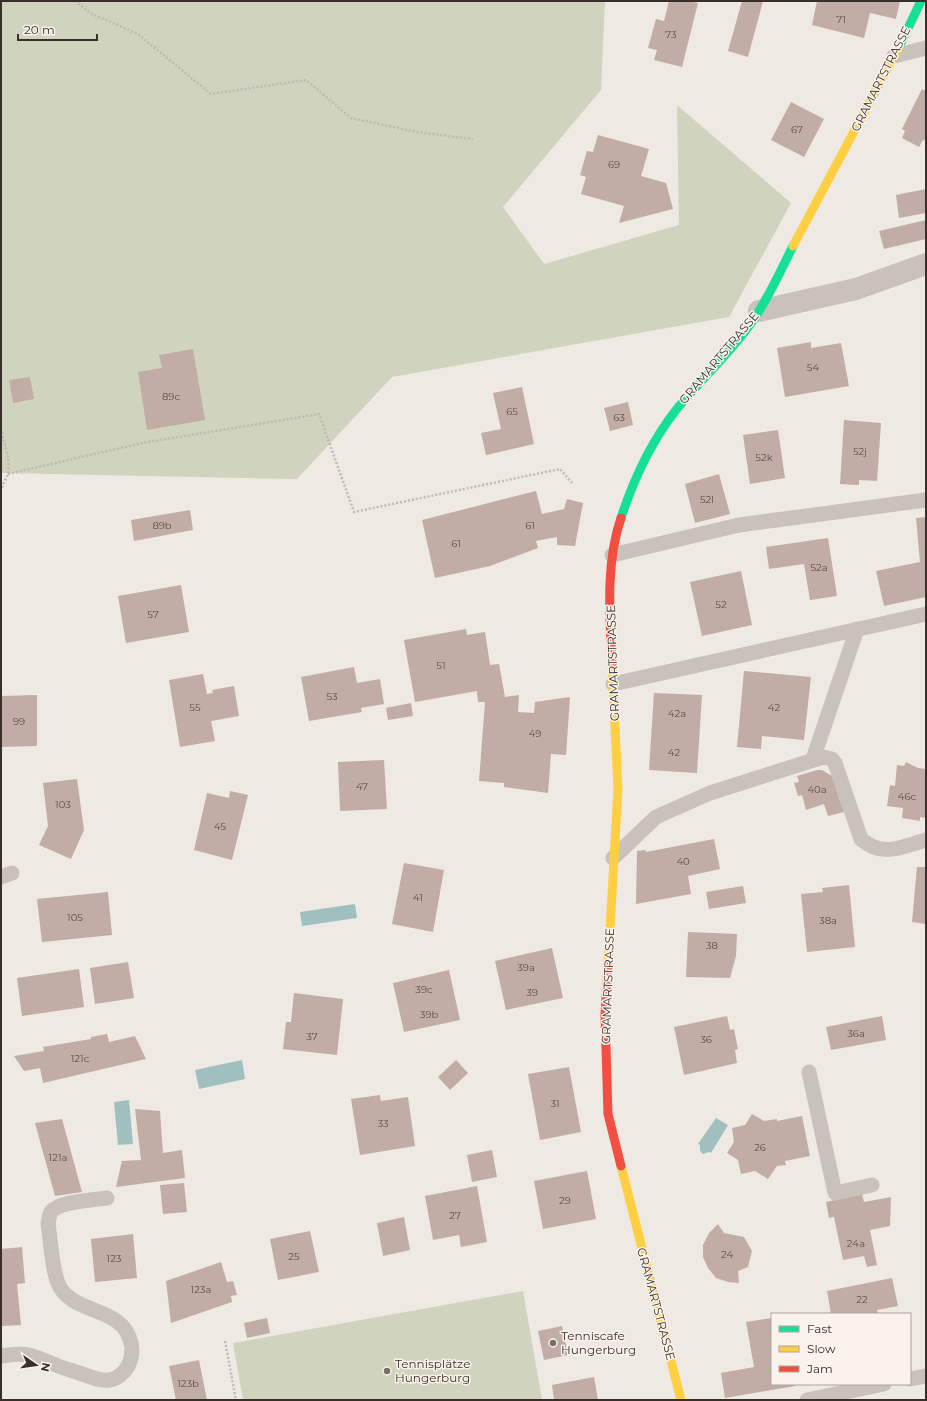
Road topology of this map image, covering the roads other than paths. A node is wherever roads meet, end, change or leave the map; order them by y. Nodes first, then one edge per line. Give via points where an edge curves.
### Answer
1 (921, 1) edge
2 (926, 48) edge
3 (894, 56) junction
4 (926, 264) edge
5 (759, 311) junction
6 (926, 500) edge
7 (612, 555) junction
8 (926, 614) edge
9 (857, 629) junction
10 (613, 684) junction
11 (813, 759) junction
12 (926, 840) edge
13 (614, 858) junction
14 (809, 1072) dead end
15 (872, 1185) dead end
16 (107, 1198) dead end
17 (1, 1356) edge
18 (926, 1376) edge
19 (911, 1379) edge
20 (879, 1385) edge
21 (681, 1400) edge
22 (807, 1400) edge

1 - 3 street, GRAMARTSTRASSE
2 - 3 lane
3 - 5 street, GRAMARTSTRASSE
4 - 5 street via 856,289
5 - 7 street, GRAMARTSTRASSE via 728,352 675,411 654,443 630,490
6 - 7 lane via 739,525
7 - 10 street, GRAMARTSTRASSE via 610,613
8 - 9 lane
9 - 10 lane
9 - 11 lane
10 - 13 street, GRAMARTSTRASSE via 618,789
11 - 12 lane via 828,757 835,763 861,839 867,844 885,850
11 - 13 lane via 710,793 656,817
13 - 21 street, GRAMARTSTRASSE via 605,1014 608,1114
14 - 15 lane via 835,1193
16 - 17 lane via 57,1207 49,1216 48,1224 58,1284 73,1300 110,1316 126,1330 132,1353 127,1368 116,1378 99,1380 27,1354
18 - 19 lane
20 - 22 lane

